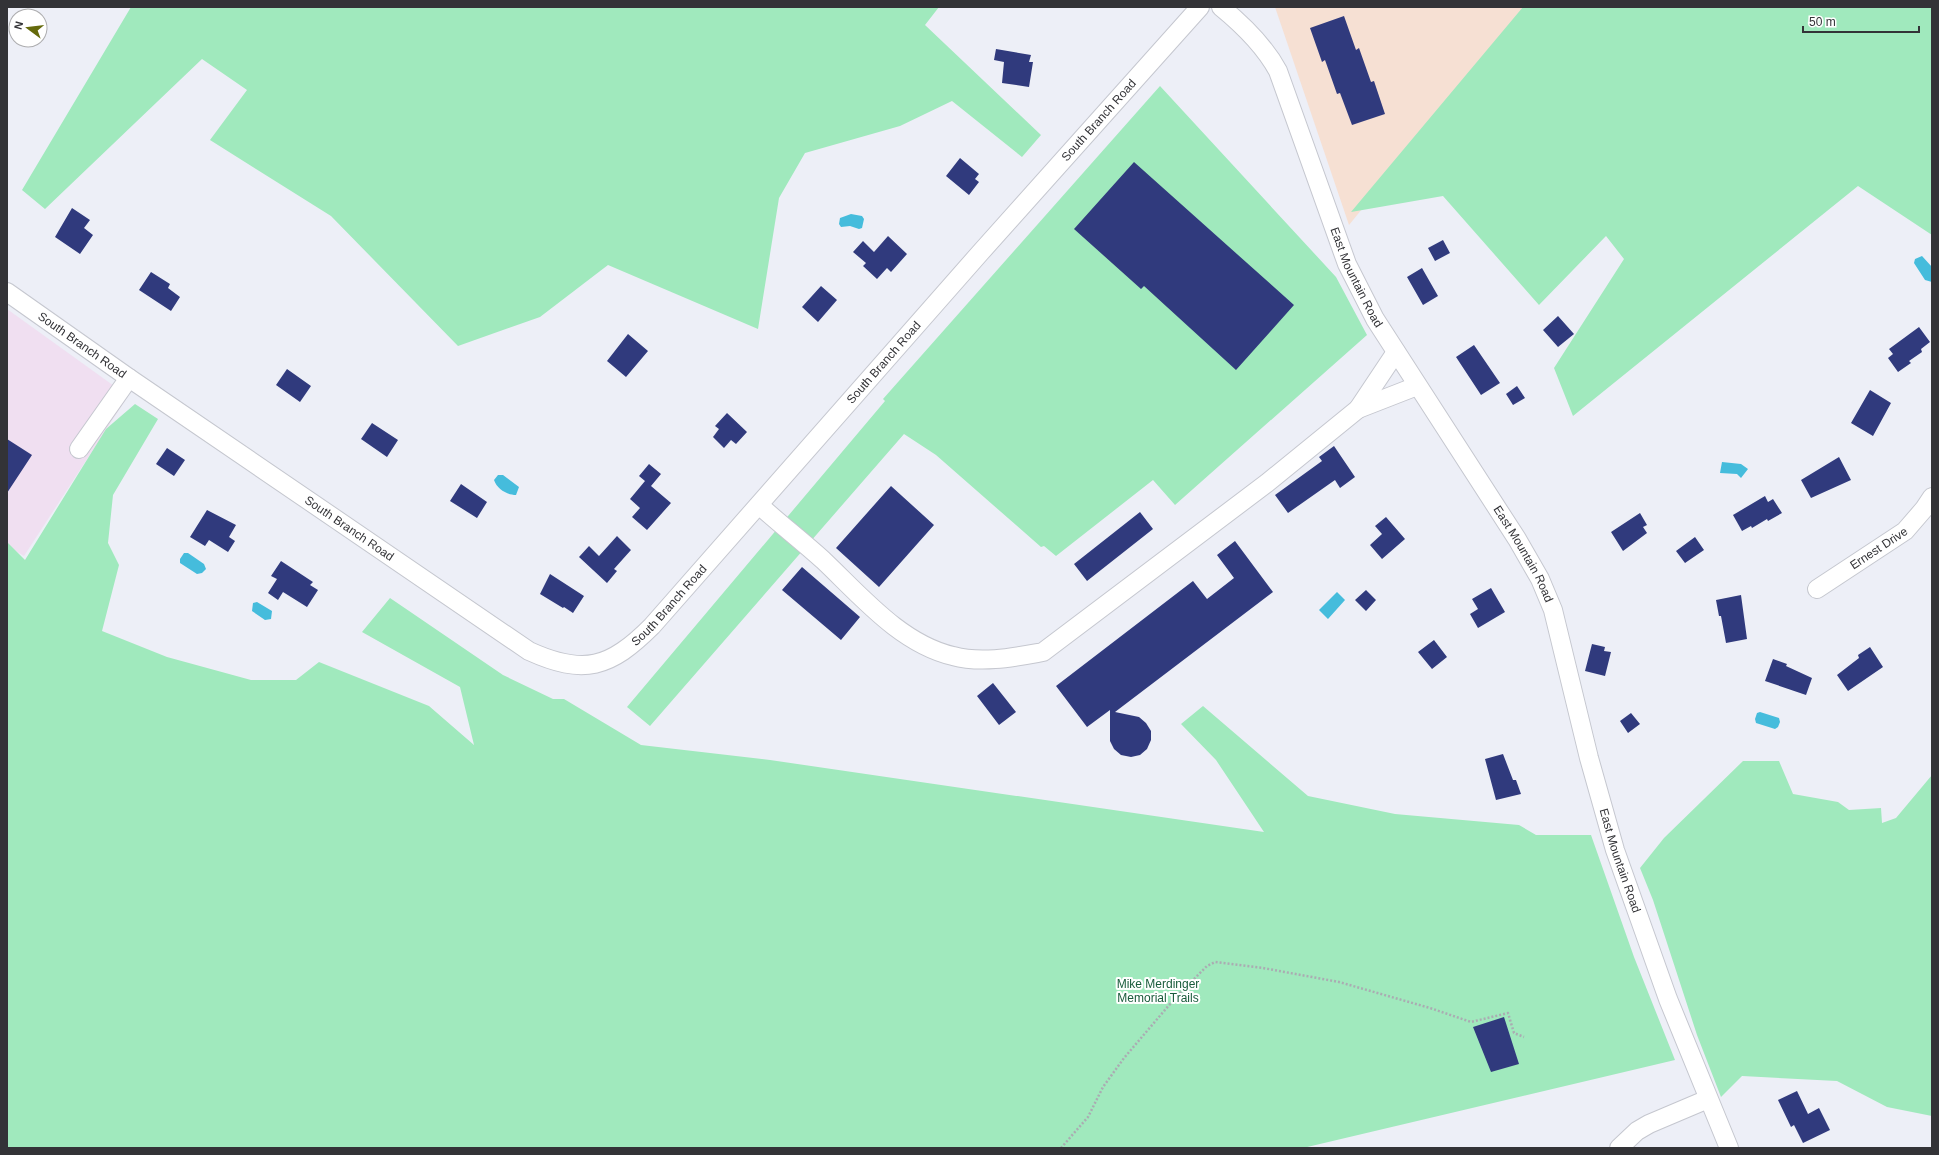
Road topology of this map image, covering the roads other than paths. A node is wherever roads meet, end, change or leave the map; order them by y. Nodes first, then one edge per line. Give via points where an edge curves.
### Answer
1 (1200, 7) edge
2 (1220, 7) edge
3 (7, 292) edge
4 (1396, 352) junction
5 (129, 378) junction
6 (1417, 386) junction
7 (1358, 409) junction
8 (79, 449) dead end
9 (1932, 497) edge
10 (759, 505) junction
11 (1817, 589) dead end
12 (1708, 1099) junction
13 (1619, 1148) edge
14 (1729, 1148) edge

1 - 10 street, South Branch Road
2 - 4 street, East Mountain Road via 1247,28 1271,57 1347,264 1375,319
3 - 5 street, South Branch Road
4 - 6 street, East Mountain Road
4 - 7 street
5 - 8 street
5 - 10 street, South Branch Road via 510,640 561,664 595,664 617,657 632,647
6 - 7 street
6 - 12 street, East Mountain Road via 1517,539 1554,610 1589,758 1615,850 1668,999
7 - 10 street via 1267,483 1044,652 1010,658 954,657 926,647 902,633
9 - 11 street, Ernest Drive via 1905,531
12 - 13 street via 1649,1124
12 - 14 street, East Mountain Road

